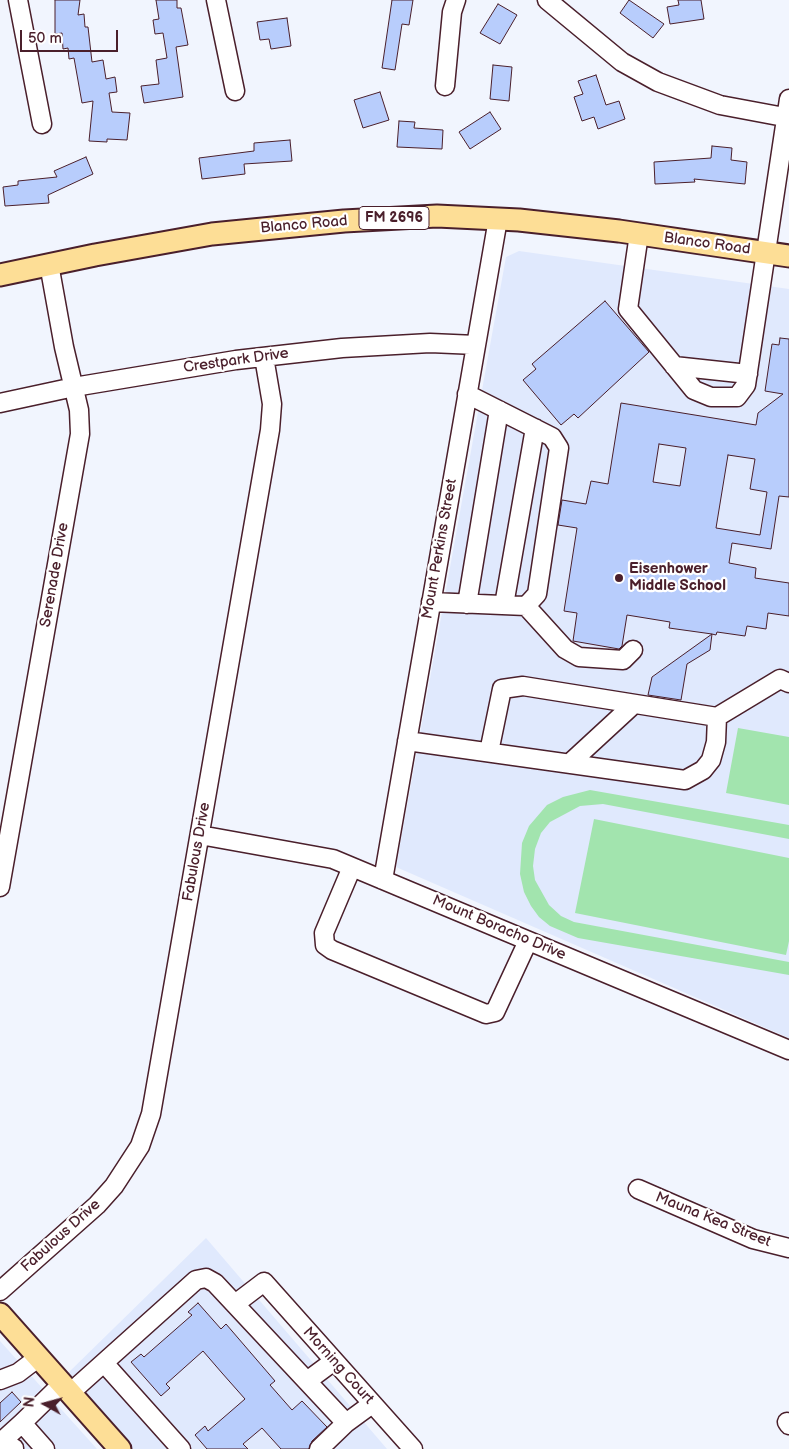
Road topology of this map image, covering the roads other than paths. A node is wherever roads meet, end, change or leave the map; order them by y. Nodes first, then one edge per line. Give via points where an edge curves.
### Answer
1 (18, 0) edge
2 (216, 0) edge
3 (456, 0) edge
4 (547, 0) edge
5 (445, 86) dead end
6 (235, 91) dead end
7 (789, 99) edge
8 (788, 117) edge
9 (42, 124) dead end
10 (498, 219) junction
11 (639, 234) junction
12 (767, 252) junction
13 (789, 256) edge
14 (49, 264) junction
15 (0, 275) edge
16 (476, 345) junction
17 (264, 357) junction
18 (674, 366) junction
19 (748, 374) junction
20 (74, 387) junction
21 (467, 394) junction
22 (0, 403) edge
23 (499, 410) junction
24 (535, 428) junction
25 (431, 602) junction
26 (467, 604) junction
27 (504, 605) junction
28 (526, 606) junction
29 (634, 650) dead end
30 (789, 683) edge
31 (634, 704) junction
32 (717, 718) junction
33 (407, 741) junction
34 (489, 752) junction
35 (570, 764) junction
36 (200, 835) junction
37 (352, 867) junction
38 (383, 880) junction
39 (0, 887) edge
40 (528, 940) junction
41 (789, 1050) edge
42 (638, 1189) dead end
43 (789, 1248) edge
44 (0, 1291) edge
45 (235, 1304) junction
46 (0, 1314) edge
47 (39, 1358) junction
48 (334, 1361) junction
49 (104, 1363) junction
50 (0, 1380) edge
51 (307, 1381) junction
52 (66, 1388) junction
53 (372, 1404) junction
54 (346, 1423) junction
55 (25, 1441) edge
56 (120, 1449) edge
57 (181, 1449) edge
58 (318, 1449) edge
59 (412, 1449) edge

1 - 9 street
2 - 6 street
3 - 5 street
4 - 8 street via 622,62 658,82 720,105
7 - 8 street
8 - 12 street
10 - 11 main road, Blanco Road / FM 2696
10 - 14 main road, Blanco Road / FM 2696 via 437,216 212,234
10 - 16 street, Mount Perkins Street
11 - 12 main road, Blanco Road / FM 2696
11 - 18 street via 628,309
12 - 13 main road, Blanco Road / FM 2696
12 - 19 street
14 - 15 main road, Blanco Road / FM 2696
14 - 20 street, Serenade Drive
16 - 17 street, Crestpark Drive via 404,344
16 - 21 street, Mount Perkins Street
17 - 20 street, Crestpark Drive
17 - 36 street, Fabulous Drive via 272,404 270,430
18 - 19 street
18 - 19 street via 694,390 711,397 737,397 746,385
20 - 22 street, Crestpark Drive
20 - 39 street, Serenade Drive via 80,434
21 - 23 street
21 - 25 street, Mount Perkins Street
23 - 24 street
23 - 26 street
24 - 27 street
24 - 28 street via 552,437 559,448 537,594
25 - 26 street
25 - 33 street, Mount Perkins Street
26 - 27 street
27 - 28 street
28 - 29 street via 565,649 579,657 623,660
30 - 32 street via 780,679
31 - 32 street
31 - 34 street via 523,686 502,689
31 - 35 street
32 - 35 street via 711,760 703,770 685,780
33 - 34 street
33 - 38 street, Mount Perkins Street
34 - 35 street
36 - 37 street, Mount Boracho Drive via 311,854
36 - 44 street, Fabulous Drive via 151,1114 140,1146 97,1205
37 - 38 street, Mount Boracho Drive
37 - 40 street via 324,933 325,945 486,1014 495,1012
38 - 40 street, Mount Boracho Drive
40 - 41 street, Mount Boracho Drive
42 - 43 street, Mauna Kea Street via 753,1239
45 - 48 street, Morning Court via 264,1282
45 - 49 street via 215,1283 206,1278 196,1280
45 - 51 street
46 - 47 main road
47 - 50 street via 18,1373
47 - 52 main road
48 - 51 street
48 - 53 street, Morning Court
49 - 52 street
49 - 57 street
51 - 54 street
52 - 55 street
52 - 56 main road
53 - 54 street
53 - 59 street, Morning Court
54 - 58 street

